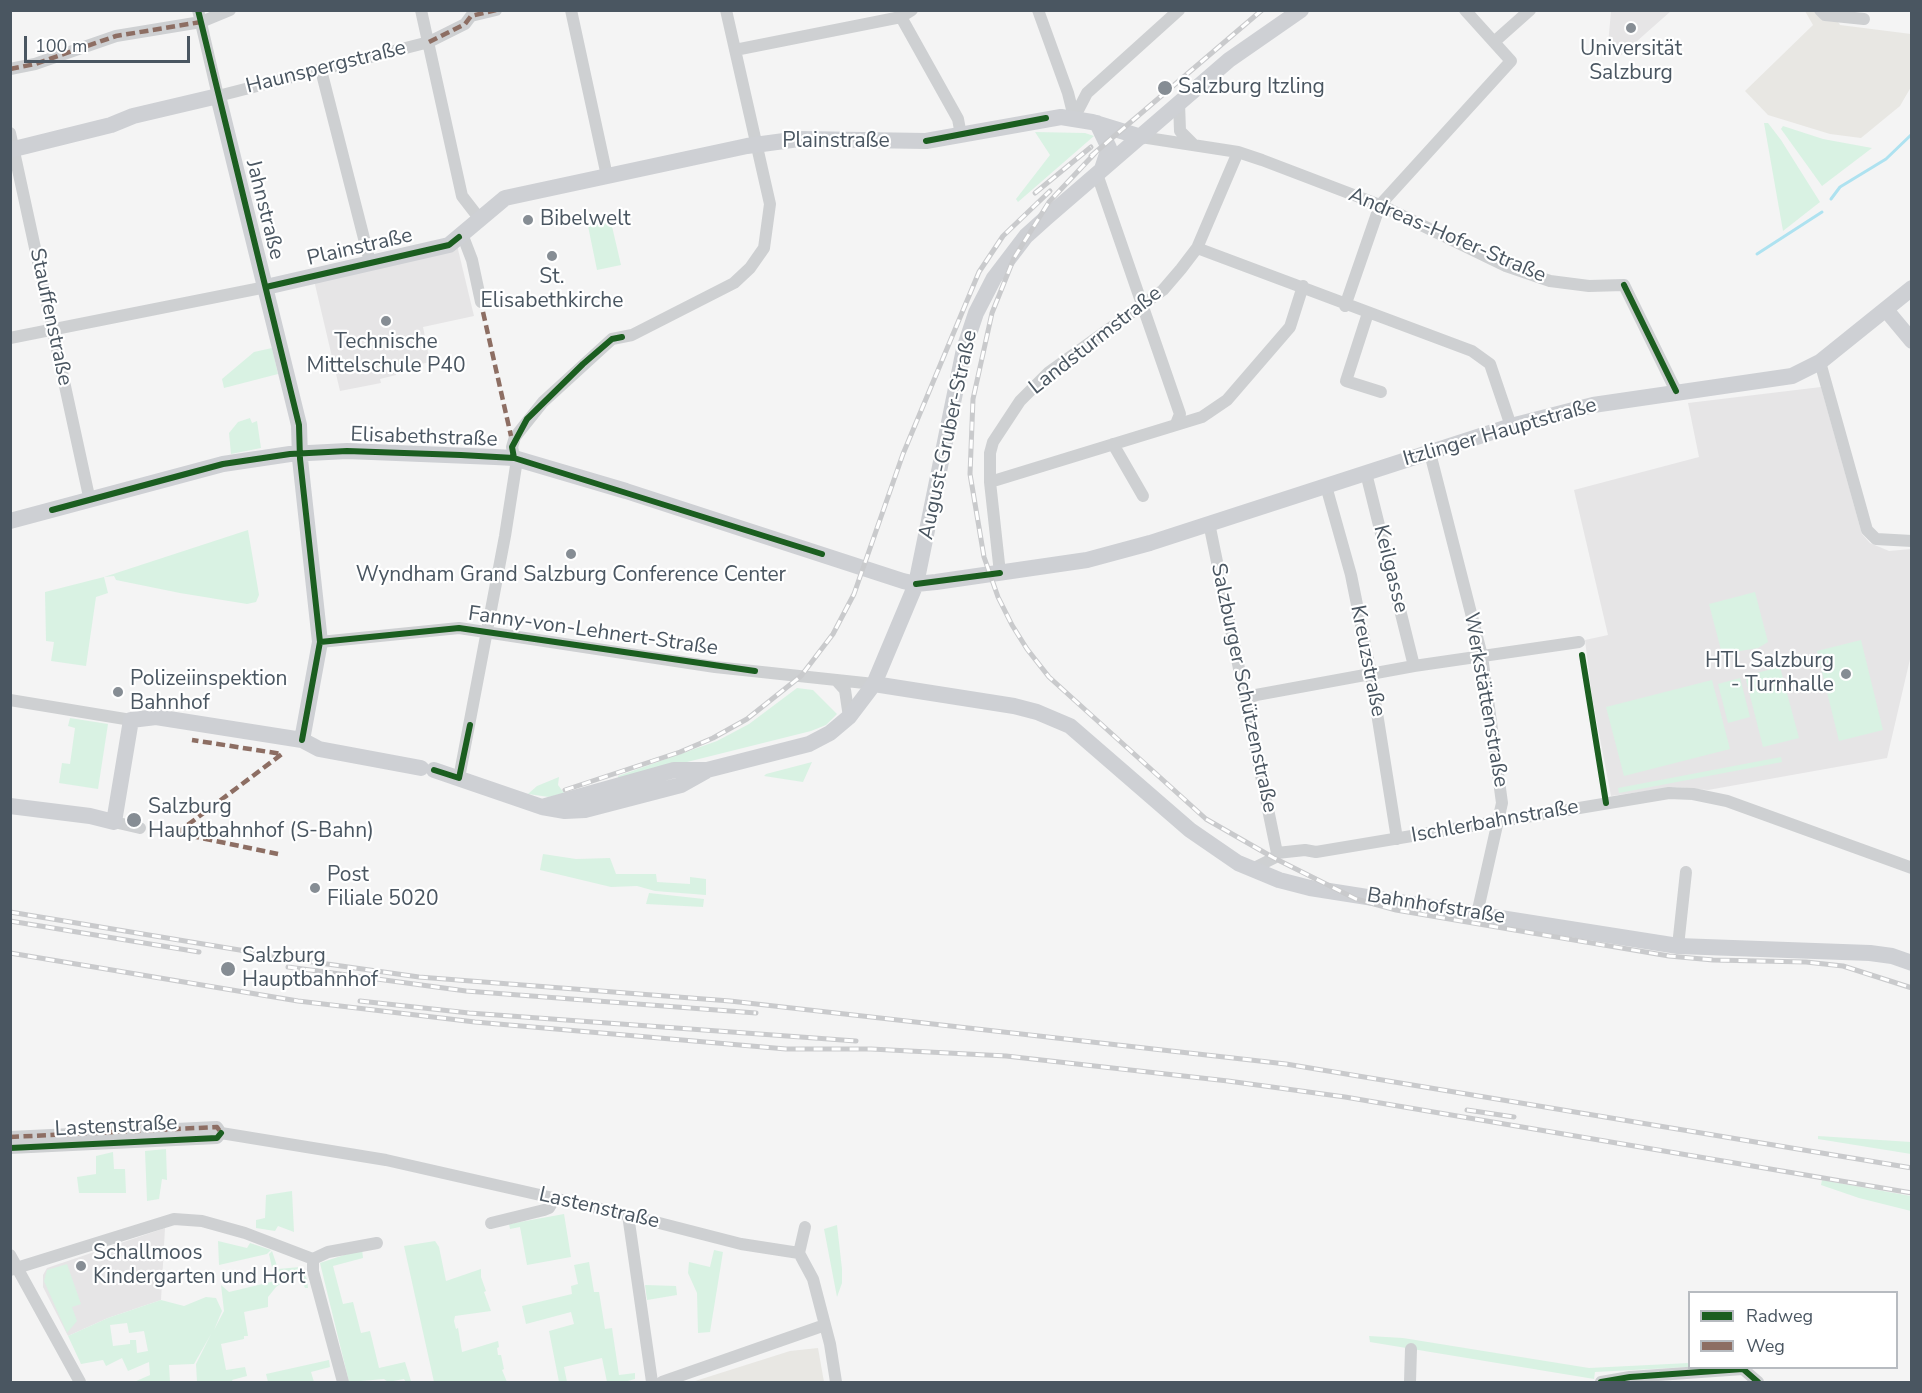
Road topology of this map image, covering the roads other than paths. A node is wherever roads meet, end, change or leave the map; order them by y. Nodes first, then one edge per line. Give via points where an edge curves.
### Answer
1 (230, 10) edge
2 (421, 10) edge
3 (496, 10) edge
4 (571, 10) edge
5 (726, 10) edge
6 (1038, 10) edge
7 (1179, 10) edge
8 (1301, 10) edge
9 (1465, 10) edge
10 (1530, 10) edge
11 (1820, 10) edge
12 (906, 14) edge
13 (200, 16) edge
14 (1864, 19) dead end
15 (429, 42) junction
16 (1494, 42) junction
17 (735, 50) junction
18 (10, 69) edge
19 (321, 70) junction
20 (218, 96) junction
21 (1179, 103) junction
22 (1074, 118) junction
23 (1097, 123) junction
24 (961, 135) junction
25 (1141, 137) junction
26 (12, 144) edge
27 (757, 144) junction
28 (1194, 145) junction
29 (1238, 152) junction
30 (1099, 173) junction
31 (607, 176) junction
32 (1380, 205) junction
33 (479, 218) junction
34 (462, 234) junction
35 (1197, 248) junction
36 (370, 262) junction
37 (1303, 286) junction
38 (266, 287) junction
39 (1911, 288) edge
40 (481, 302) dead end
41 (1142, 305) junction
42 (1345, 306) junction
43 (1887, 310) junction
44 (1368, 314) junction
45 (53, 329) junction
46 (10, 338) edge
47 (1911, 341) edge
48 (1820, 362) junction
49 (1677, 391) junction
50 (1381, 392) dead end
51 (1176, 424) junction
52 (1511, 426) junction
53 (1113, 444) junction
54 (300, 453) junction
55 (1430, 453) junction
56 (514, 458) junction
57 (1366, 473) junction
58 (990, 482) junction
59 (1326, 486) junction
60 (1143, 496) dead end
61 (90, 501) junction
62 (10, 521) edge
63 (1209, 523) junction
64 (1911, 541) edge
65 (1000, 573) junction
66 (916, 584) junction
67 (488, 631) junction
68 (320, 642) junction
69 (1580, 642) dead end
70 (1482, 656) junction
71 (1414, 666) junction
72 (1371, 674) junction
73 (836, 680) junction
74 (874, 684) junction
75 (10, 700) edge
76 (1245, 701) junction
77 (1014, 706) joint
78 (849, 717) junction
79 (131, 720) junction
80 (302, 740) junction
81 (459, 778) junction
82 (10, 806) edge
83 (114, 822) junction
84 (1496, 822) junction
85 (140, 828) dead end
86 (1397, 839) junction
87 (1275, 855) junction
88 (1252, 868) junction
89 (1911, 868) edge
90 (1686, 872) dead end
91 (1279, 880) junction
92 (1477, 914) junction
93 (1678, 946) junction
94 (1911, 963) edge
95 (221, 1133) junction
96 (10, 1137) edge
97 (10, 1148) edge
98 (555, 1198) junction
99 (628, 1215) junction
100 (491, 1223) dead end
101 (805, 1227) dead end
102 (377, 1243) dead end
103 (799, 1253) junction
104 (10, 1255) edge
105 (313, 1259) junction
106 (14, 1269) edge
107 (825, 1325) junction
108 (1411, 1349) dead end
109 (1624, 1380) edge
110 (80, 1383) edge
111 (343, 1383) edge
112 (652, 1383) edge
113 (662, 1383) edge
114 (836, 1383) edge
115 (1410, 1383) edge
116 (1601, 1383) edge
117 (1758, 1383) edge

1 - 13 street
2 - 15 street
3 - 15 street, Haunspergstraße via 471,16 465,24
4 - 31 street
5 - 17 street
6 - 22 street
7 - 22 street via 1087,93
8 - 21 street, August-Gruber-Straße via 1243,49
9 - 16 street
10 - 16 street
11 - 14 street via 1825,15
12 - 17 street
12 - 24 street via 958,119
13 - 18 street via 116,36
13 - 20 street, Jahnstraße
15 - 19 street, Haunspergstraße
15 - 33 street via 462,196
16 - 32 street via 1511,61
17 - 27 street
19 - 20 street, Haunspergstraße
19 - 36 street
20 - 26 street, Haunspergstraße via 111,125
20 - 38 street, Jahnstraße
21 - 25 street, August-Gruber-Straße
21 - 28 street via 1180,131
22 - 23 street, Andreas-Hofer-Straße
22 - 24 street, Plainstraße via 1046,118
23 - 25 street, Andreas-Hofer-Straße
23 - 30 street via 1109,148
24 - 27 street, Plainstraße via 926,141 799,139
25 - 28 street, Andreas-Hofer-Straße
25 - 30 street, August-Gruber-Straße
26 - 45 street, Stauffenstraße
27 - 31 street, Plainstraße
27 - 56 street via 770,204 768,233 758,258 734,283 632,335 612,339 524,423 512,447
28 - 29 street, Andreas-Hofer-Straße
29 - 32 street, Andreas-Hofer-Straße
29 - 35 street, Landsturmstraße
30 - 41 street
30 - 66 street, August-Gruber-Straße via 1026,236 994,278 976,313 964,349
31 - 33 street, Plainstraße via 505,198
32 - 42 street
32 - 49 street, Andreas-Hofer-Straße via 1506,266 1550,281 1624,285
33 - 34 street, Plainstraße
34 - 36 street, Plainstraße via 449,245
34 - 40 street
35 - 37 street
35 - 41 street, Landsturmstraße via 1162,290
36 - 38 street, Plainstraße
37 - 42 street
37 - 51 street via 1290,327 1227,400 1202,417
38 - 45 street, Plainstraße
38 - 54 street, Jahnstraße via 299,424
39 - 43 street, Itzlinger Hauptstraße
41 - 51 street via 1180,414
41 - 58 street, Landsturmstraße via 1048,372 1020,401 991,447
42 - 44 street
43 - 47 street
43 - 48 street, Itzlinger Hauptstraße
44 - 50 street via 1346,381
44 - 52 street via 1472,351 1490,364
45 - 46 street, Plainstraße
45 - 61 street, Stauffenstraße
48 - 49 street, Itzlinger Hauptstraße via 1792,376
48 - 64 street via 1867,530 1876,539
49 - 52 street, Itzlinger Hauptstraße via 1593,405
51 - 53 street
52 - 55 street, Itzlinger Hauptstraße
53 - 58 street
53 - 60 street
54 - 56 street, Elisabethstraße
54 - 61 street, Elisabethstraße via 223,464
54 - 68 street, Jahnstraße
55 - 57 street, Itzlinger Hauptstraße
55 - 70 street, Werkstättenstraße
56 - 66 street, Elisabethstraße
56 - 67 street via 511,501
57 - 59 street, Itzlinger Hauptstraße
57 - 71 street, Keilgasse
58 - 65 street, Landsturmstraße
59 - 63 street, Itzlinger Hauptstraße
59 - 72 street, Kreuzstraße via 1351,575
61 - 62 street, Elisabethstraße
63 - 65 street, Elisabethstraße via 1087,560
63 - 76 street, Salzburger Schützenstraße
65 - 66 street, Elisabethstraße
66 - 74 street, August-Gruber-Straße
67 - 68 street, Fanny-von-Lehnert-Straße via 459,628
67 - 73 street, Fanny-von-Lehnert-Straße via 715,667
67 - 81 street
68 - 80 street, Jahnstraße
69 - 70 street
70 - 71 street
70 - 84 street, Werkstättenstraße via 1502,803
71 - 72 street
72 - 76 street via 1256,695
72 - 86 street, Kreuzstraße
73 - 74 street, Fanny-von-Lehnert-Straße
73 - 78 street via 845,690
74 - 77 street, Fanny-von-Lehnert-Straße
74 - 78 street, August-Gruber-Straße
75 - 79 street
76 - 87 street, Salzburger Schützenstraße
77 - 88 street, Bahnhofstraße via 1079,732 1170,814 1215,848
78 - 81 street, August-Gruber-Straße via 809,744 707,770 674,770 542,807
79 - 80 street via 156,717
79 - 83 street
80 - 81 street via 319,750
82 - 83 street
83 - 85 street
84 - 86 street, Ischlerbahnstraße
84 - 89 street, Ischlerbahnstraße via 1642,796 1693,794 1727,801
84 - 92 street, Werkstättenstraße
86 - 87 street, Ischlerbahnstraße
87 - 88 street, Ischlerbahnstraße
87 - 91 street, Salzburger Schützenstraße
88 - 91 street, Bahnhofstraße
90 - 93 street
91 - 92 street, Bahnhofstraße
92 - 93 street, Bahnhofstraße
93 - 94 street, Bahnhofstraße via 1870,953
95 - 96 street, Lastenstraße via 217,1127
95 - 97 street, Lastenstraße via 217,1138
95 - 98 street, Lastenstraße via 376,1158
98 - 99 street, Lastenstraße
98 - 100 street via 544,1210
99 - 103 street, Lastenstraße via 741,1244
99 - 112 street
101 - 103 street
102 - 105 street via 328,1252
103 - 107 street via 810,1271
104 - 106 street
105 - 106 street via 245,1233 202,1221 174,1219
105 - 111 street
106 - 110 street
107 - 113 street
107 - 114 street
108 - 115 street
109 - 116 street
109 - 117 street via 1743,1369

